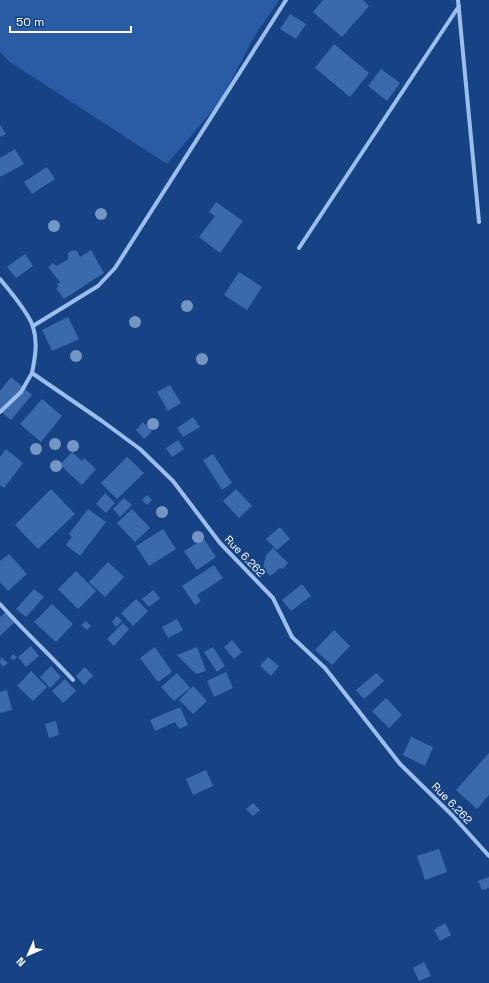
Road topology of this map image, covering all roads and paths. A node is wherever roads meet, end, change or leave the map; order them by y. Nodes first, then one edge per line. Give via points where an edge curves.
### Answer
1 (286, 0) edge
2 (458, 0) edge
3 (459, 6) junction
4 (479, 222) dead end
5 (299, 248) dead end
6 (0, 279) edge
7 (33, 326) junction
8 (32, 373) junction
9 (0, 412) edge
10 (0, 604) edge
11 (73, 680) dead end
12 (489, 856) edge

1 - 7 street via 114,268 98,286
2 - 3 street
3 - 4 street
3 - 5 street
6 - 7 street
7 - 8 street via 36,353
8 - 9 street via 21,392
8 - 12 street, Rue 6.262 via 140,449 173,481 220,543 273,598 292,637 325,668 400,764
10 - 11 street

